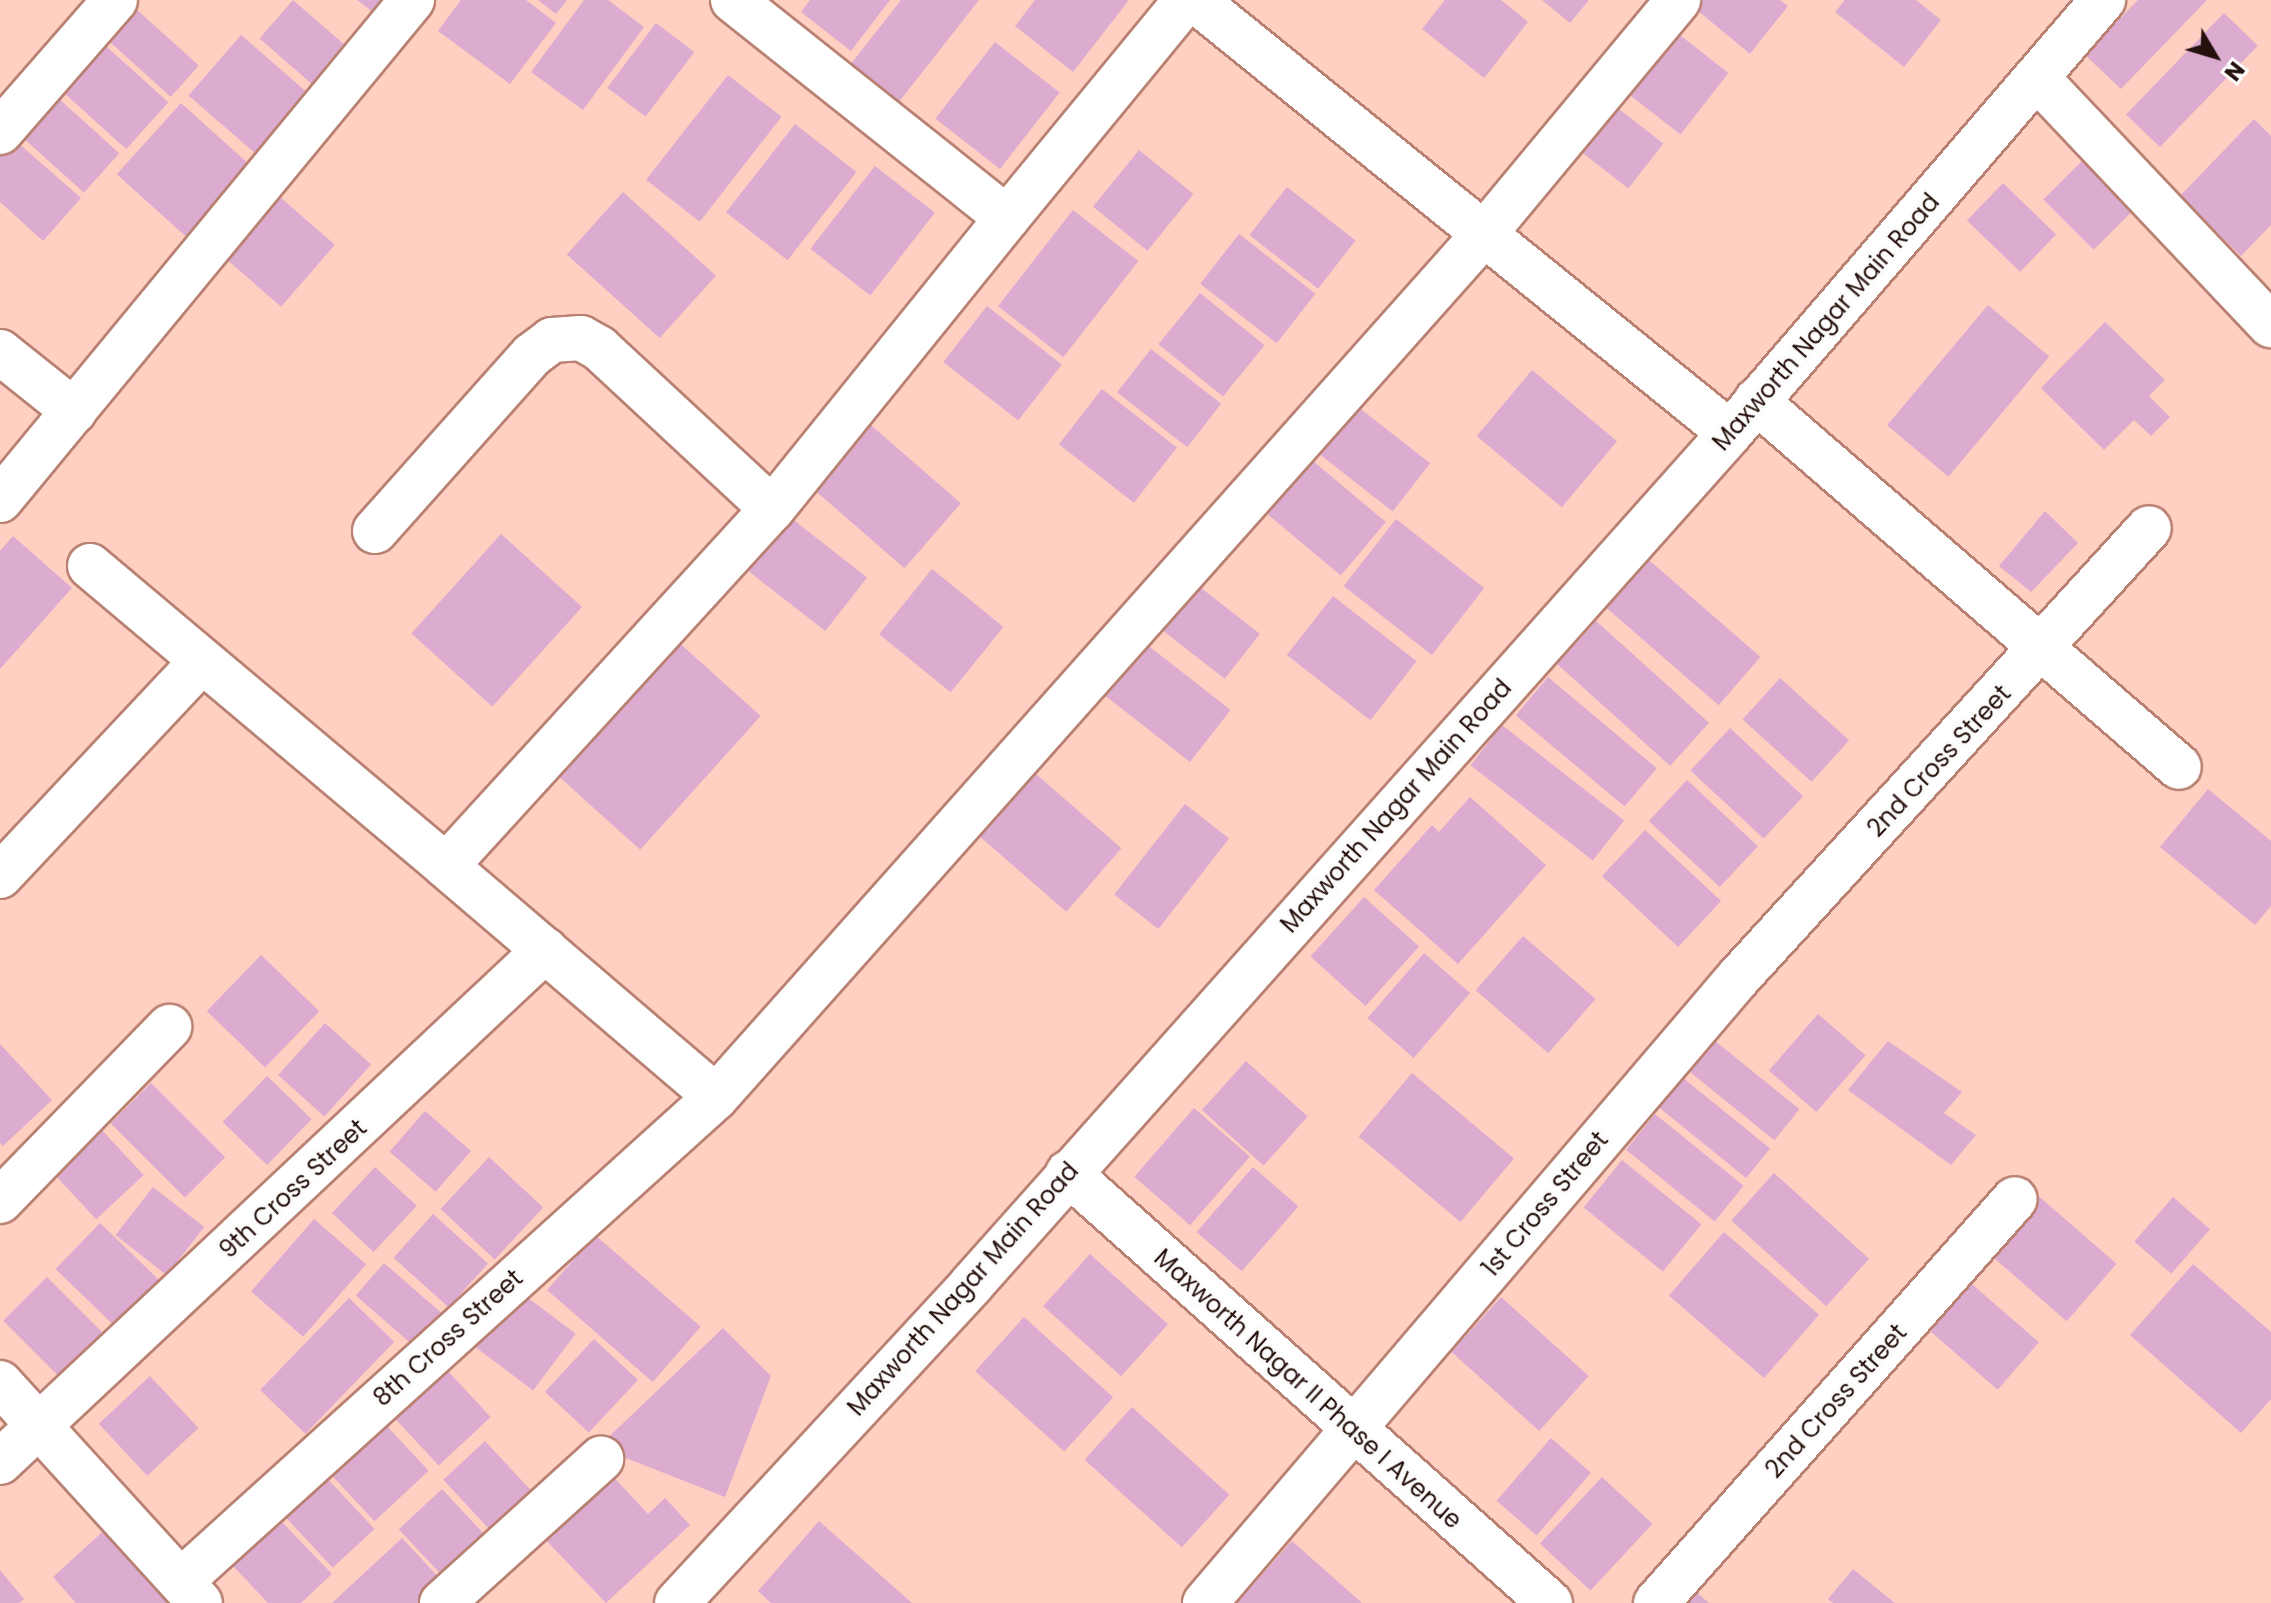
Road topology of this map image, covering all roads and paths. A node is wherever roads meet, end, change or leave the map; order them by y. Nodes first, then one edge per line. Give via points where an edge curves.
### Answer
1 (115, 0) edge
2 (412, 0) edge
3 (733, 0) edge
4 (1186, 0) edge
5 (1195, 0) edge
6 (1678, 0) edge
7 (2103, 0) edge
8 (2038, 79) junction
9 (0, 132) edge
10 (1007, 218) junction
11 (1484, 234) junction
12 (2271, 325) edge
13 (0, 352) edge
14 (74, 411) junction
15 (1743, 417) junction
16 (0, 500) edge
17 (772, 509) junction
18 (2149, 528) dead end
19 (375, 531) dead end
20 (90, 566) dead end
21 (2042, 649) junction
22 (202, 661) junction
23 (2179, 767) dead end
24 (446, 866) junction
25 (0, 876) edge
26 (545, 950) junction
27 (1738, 978) joint
28 (169, 1027) dead end
29 (716, 1097) junction
30 (1068, 1173) junction
31 (2015, 1199) dead end
32 (0, 1201) edge
33 (0, 1383) edge
34 (40, 1427) junction
35 (1353, 1430) junction
36 (601, 1459) dead end
37 (0, 1462) edge
38 (191, 1592) edge
39 (442, 1603) edge
40 (677, 1603) edge
41 (1205, 1603) edge
42 (1550, 1603) edge
43 (1656, 1603) edge

1 - 9 street
2 - 14 street
3 - 10 street
4 - 10 street
5 - 11 street
6 - 11 street, 8th Cross Street
7 - 8 street, Maxworth Nagar Main Road
8 - 12 street
8 - 15 street, Maxworth Nagar Main Road
10 - 17 street
11 - 15 street
11 - 29 street, 8th Cross Street
13 - 14 street
14 - 16 street
15 - 21 street
15 - 30 street, Maxworth Nagar Main Road
17 - 19 street via 599,348 581,338 552,340 532,355
17 - 24 street
18 - 21 street, 2nd Cross Street
20 - 22 street
21 - 23 street
21 - 27 street, 2nd Cross Street
22 - 24 street
22 - 25 street
24 - 26 street
26 - 29 street
26 - 34 street, 9th Cross Street
27 - 35 street, 1st Cross Street
28 - 32 street
29 - 38 street, 8th Cross Street
30 - 35 street, Maxworth Nagar II Phase I Avenue
30 - 40 street, Maxworth Nagar Main Road
31 - 43 street, 2nd Cross Street
33 - 34 street
34 - 37 street, 9th Cross Street
34 - 38 street
35 - 41 street, 1st Cross Street
35 - 42 street, Maxworth Nagar II Phase I Avenue
36 - 39 street

